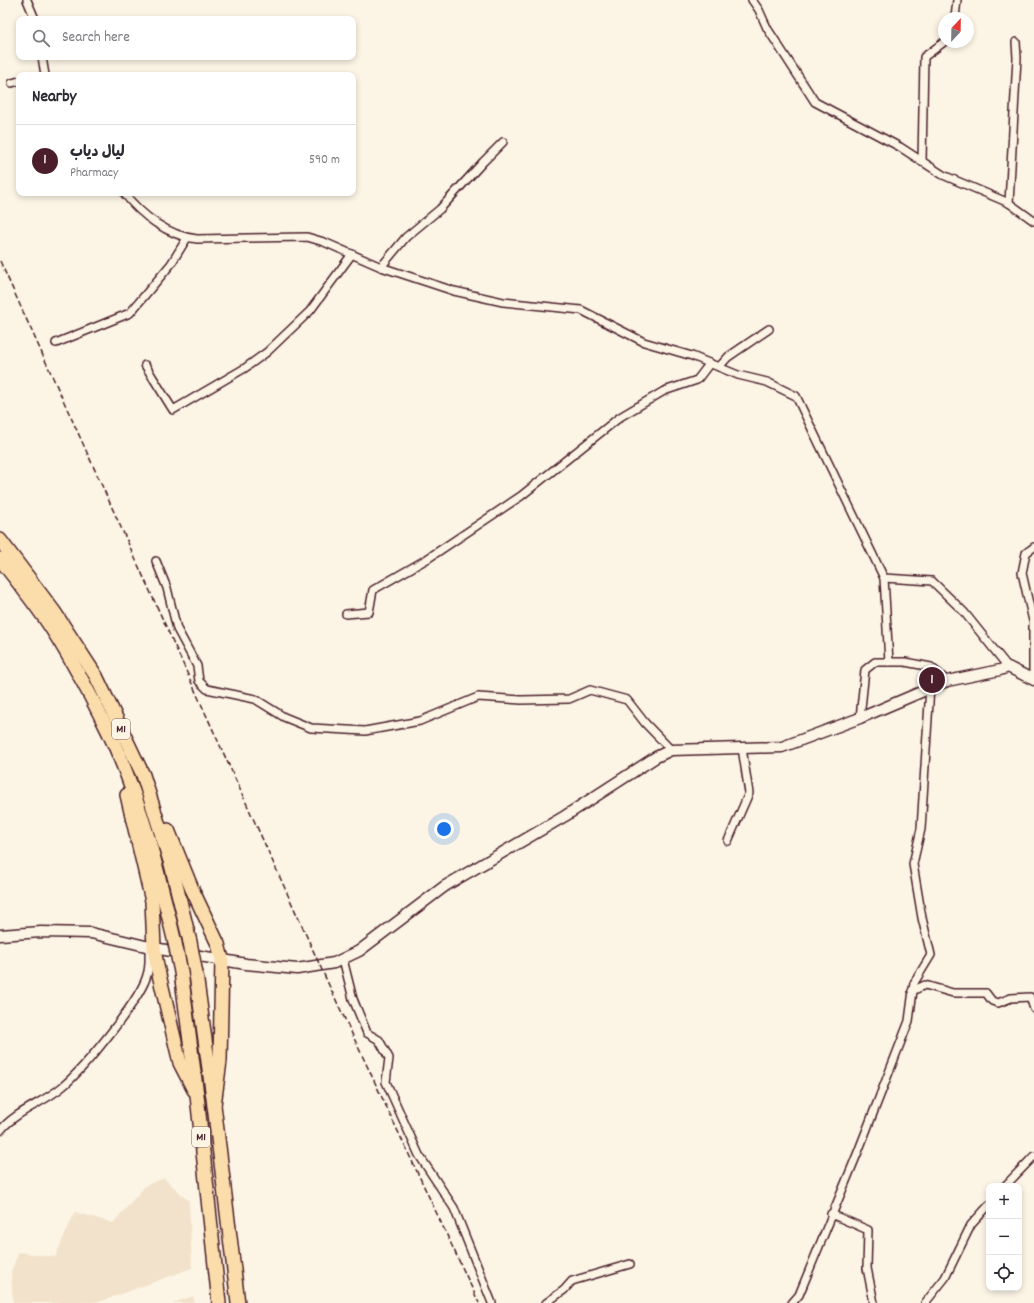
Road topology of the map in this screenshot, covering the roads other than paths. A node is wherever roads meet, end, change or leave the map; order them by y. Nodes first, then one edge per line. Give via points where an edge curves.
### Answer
1 (27, 0) edge
2 (752, 0) edge
3 (957, 0) edge
4 (956, 12) edge
5 (33, 16) edge
6 (1016, 42) dead end
7 (938, 46) edge
8 (42, 60) edge
9 (44, 72) edge
10 (503, 142) dead end
11 (922, 162) junction
12 (127, 196) edge
13 (1009, 203) junction
14 (1034, 221) edge
15 (187, 238) junction
16 (352, 254) junction
17 (380, 267) junction
18 (769, 328) dead end
19 (56, 343) dead end
20 (710, 363) junction
21 (146, 365) dead end
22 (719, 367) junction
23 (0, 540) edge
24 (1034, 547) edge
25 (0, 559) edge
26 (156, 561) dead end
27 (884, 578) junction
28 (346, 614) dead end
29 (1033, 621) edge
30 (889, 662) junction
31 (1008, 667) junction
32 (1033, 679) edge
33 (947, 680) junction
34 (930, 687) junction
35 (860, 718) junction
36 (742, 748) junction
37 (671, 750) junction
38 (143, 775) junction
39 (127, 778) junction
40 (728, 841) dead end
41 (0, 935) edge
42 (152, 948) junction
43 (222, 959) junction
44 (343, 959) junction
45 (912, 991) junction
46 (1034, 1009) edge
47 (197, 1094) junction
48 (214, 1104) junction
49 (0, 1131) edge
50 (1034, 1156) edge
51 (1008, 1183) edge
52 (986, 1207) edge
53 (831, 1214) junction
54 (630, 1264) dead end
55 (219, 1303) edge
56 (238, 1303) edge
57 (492, 1303) edge
58 (546, 1303) edge
59 (792, 1303) edge
60 (874, 1303) edge
61 (925, 1303) edge

1 - 5 street
2 - 11 street via 815,102 900,147
3 - 4 street
6 - 13 street
7 - 11 street via 924,57
8 - 9 street
10 - 17 street via 440,209 406,237
11 - 13 street via 943,175
12 - 15 street via 163,228
13 - 14 street
15 - 16 street via 306,237
15 - 19 street via 171,264 130,313
16 - 17 street
16 - 21 street via 310,311 267,352 245,368 173,410
17 - 20 street via 454,291 497,300 581,310 644,342
18 - 22 street via 728,357
20 - 22 street
20 - 28 street via 697,380 664,391 620,417 521,496 427,559 373,590 369,612
22 - 27 street via 743,377 774,385 796,396
23 - 38 highway, M1 via 55,613 96,676
24 - 29 street via 1026,553 1022,573
25 - 39 highway, M1 via 44,618 82,680 109,734
26 - 37 street via 167,588 177,629 197,666 199,681 208,689 255,700 284,717 311,728 365,731 420,721 478,697 521,700 569,699 590,690 627,700
27 - 30 street
27 - 31 street via 932,581 964,612
29 - 32 street
30 - 33 street via 931,667
30 - 35 street via 875,662 865,670
31 - 32 street
31 - 33 street
33 - 34 street
34 - 35 street
34 - 45 street via 921,829 913,864 931,955
35 - 36 street via 782,746
36 - 37 street
36 - 40 street via 749,793
37 - 44 street via 445,886 359,951
38 - 43 highway via 211,928
38 - 48 highway, M1, bridge via 171,864 190,942
39 - 42 highway via 127,800 152,905
39 - 47 highway, M1, bridge via 136,799 158,873 175,944
41 - 42 street via 41,932 90,933
42 - 43 street
42 - 47 highway via 180,1063
42 - 49 street via 147,976 140,992 83,1067 61,1088 32,1105
43 - 44 street via 297,969
43 - 48 highway via 220,1061
44 - 57 street via 353,999 368,1033 379,1040 388,1058 386,1082 419,1155 454,1208
45 - 46 street via 925,985 954,993 986,992 992,1001 998,1003 1011,998 1030,997
45 - 53 street via 908,1021 858,1152
47 - 55 highway, M1
48 - 56 highway, M1
50 - 51 street
52 - 61 street via 971,1224 945,1278
53 - 59 street via 799,1294
53 - 60 street via 868,1230 867,1268
54 - 58 street via 572,1281

